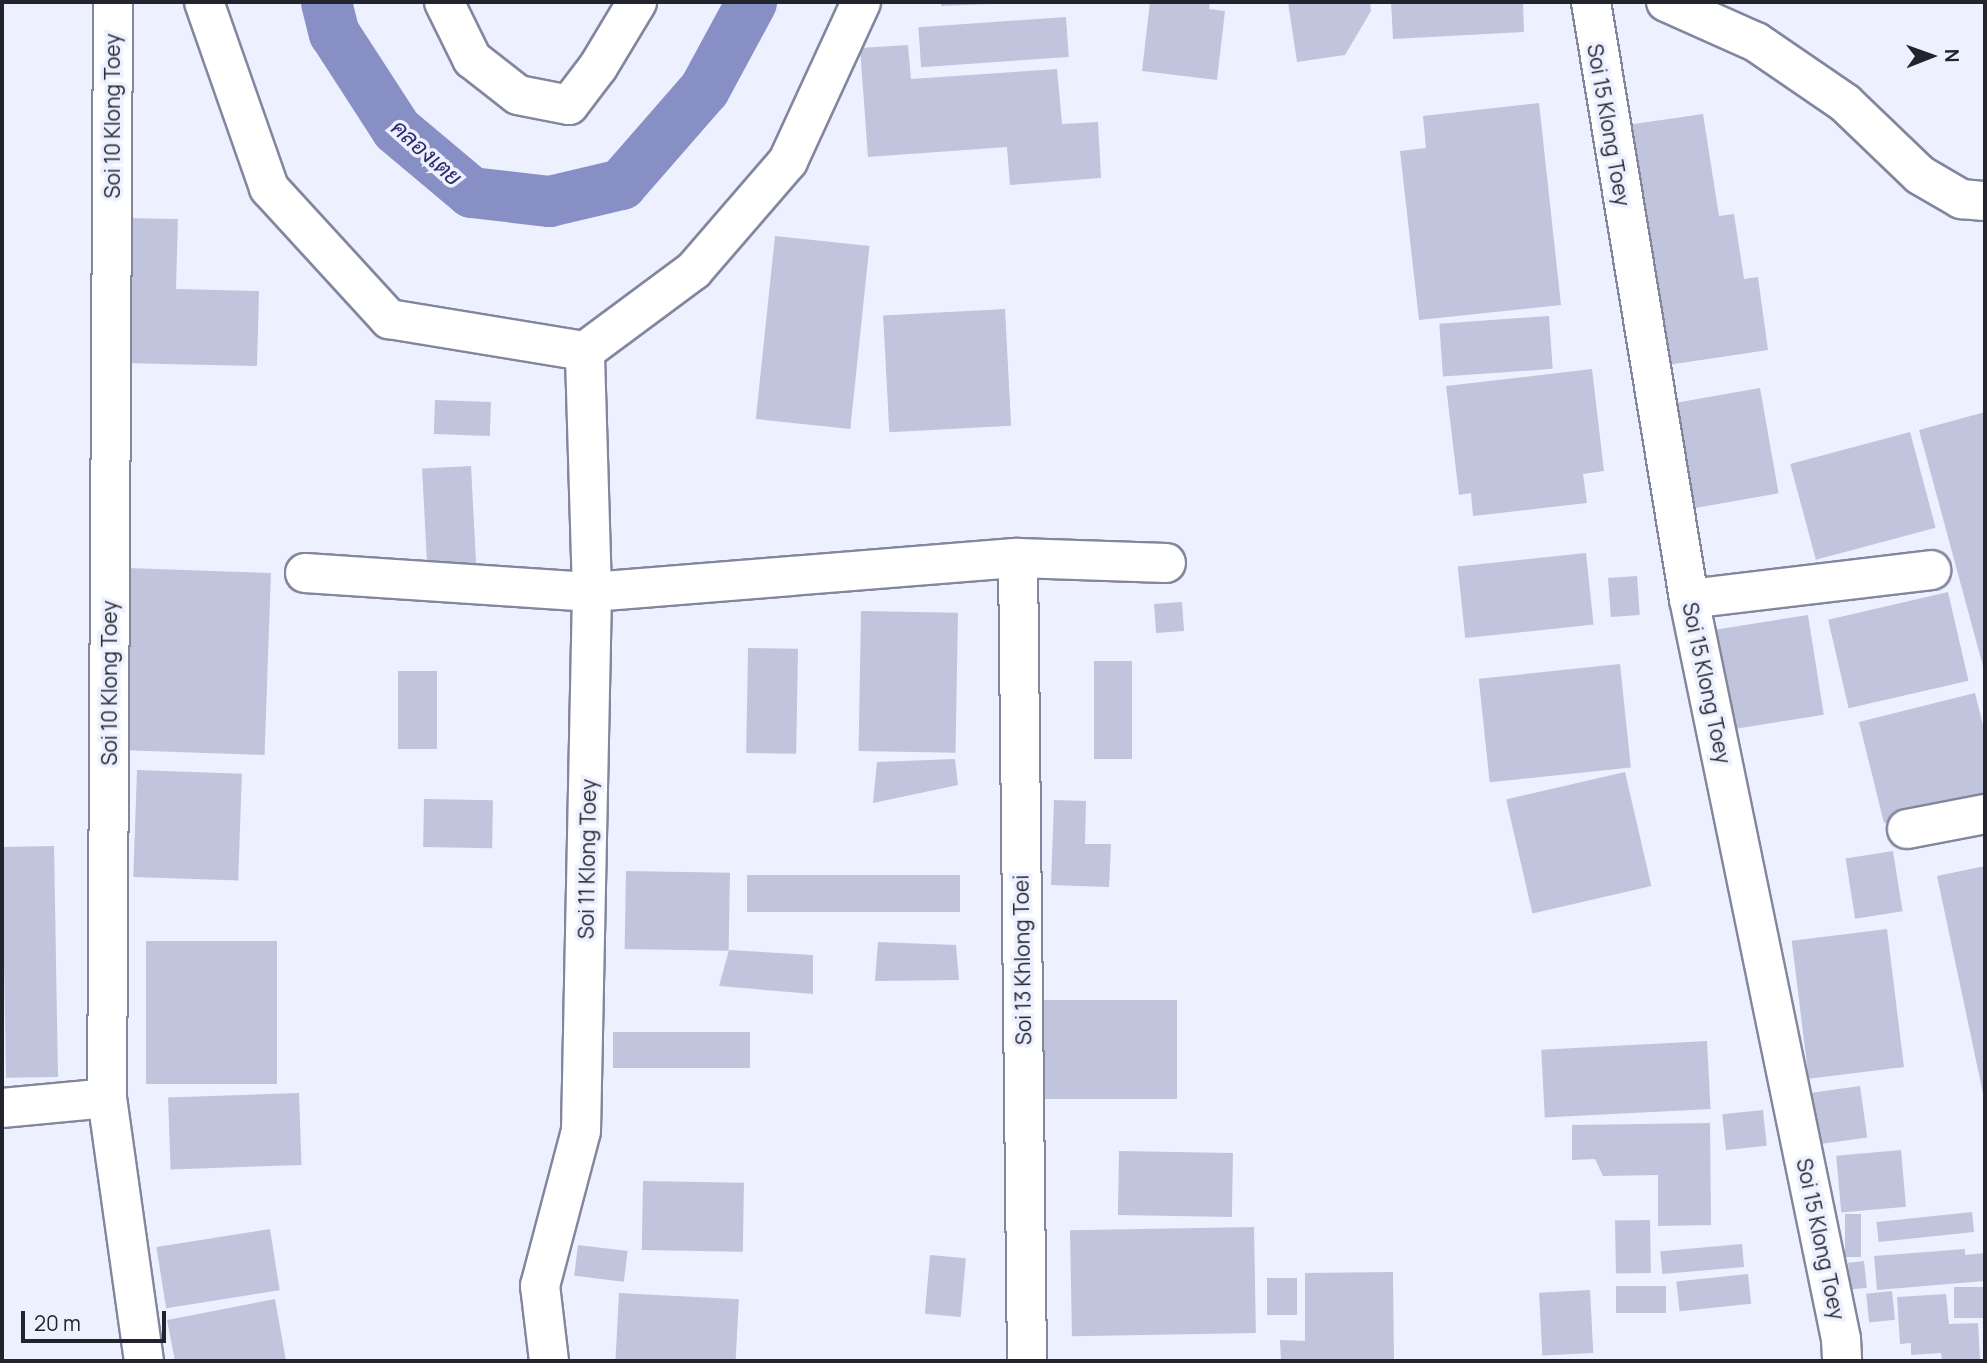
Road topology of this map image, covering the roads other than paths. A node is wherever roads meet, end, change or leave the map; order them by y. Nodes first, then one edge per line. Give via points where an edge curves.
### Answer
1 (113, 2) edge
2 (204, 2) edge
3 (444, 2) edge
4 (637, 2) edge
5 (861, 2) edge
6 (1591, 2) edge
7 (1666, 2) edge
8 (1985, 201) edge
9 (585, 351) junction
10 (1018, 558) junction
11 (1166, 563) dead end
12 (1931, 570) dead end
13 (305, 573) dead end
14 (592, 592) junction
15 (1689, 599) junction
16 (1985, 814) edge
17 (1907, 829) dead end
18 (107, 1098) junction
19 (2, 1108) edge
20 (144, 1361) edge
21 (549, 1361) edge
22 (1027, 1361) edge
23 (1842, 1361) edge

1 - 18 street, Soi 10 Klong Toey
2 - 9 street via 269,188 389,319
3 - 4 street via 472,59 518,95 569,105
5 - 9 street via 788,161 694,270
6 - 15 street, Soi 15 Klong Toey
7 - 8 street via 1756,42 1845,103 1920,175 1961,199
9 - 14 street, Soi 11 Klong Toey
10 - 11 street
10 - 14 street
10 - 22 street, Soi 13 Khlong Toei
12 - 15 street
13 - 14 street
14 - 21 street, Soi 11 Klong Toey via 581,1131 540,1286
15 - 23 street, Soi 15 Klong Toey
16 - 17 street
18 - 19 street
18 - 20 street, Soi 10 Klong Toey

